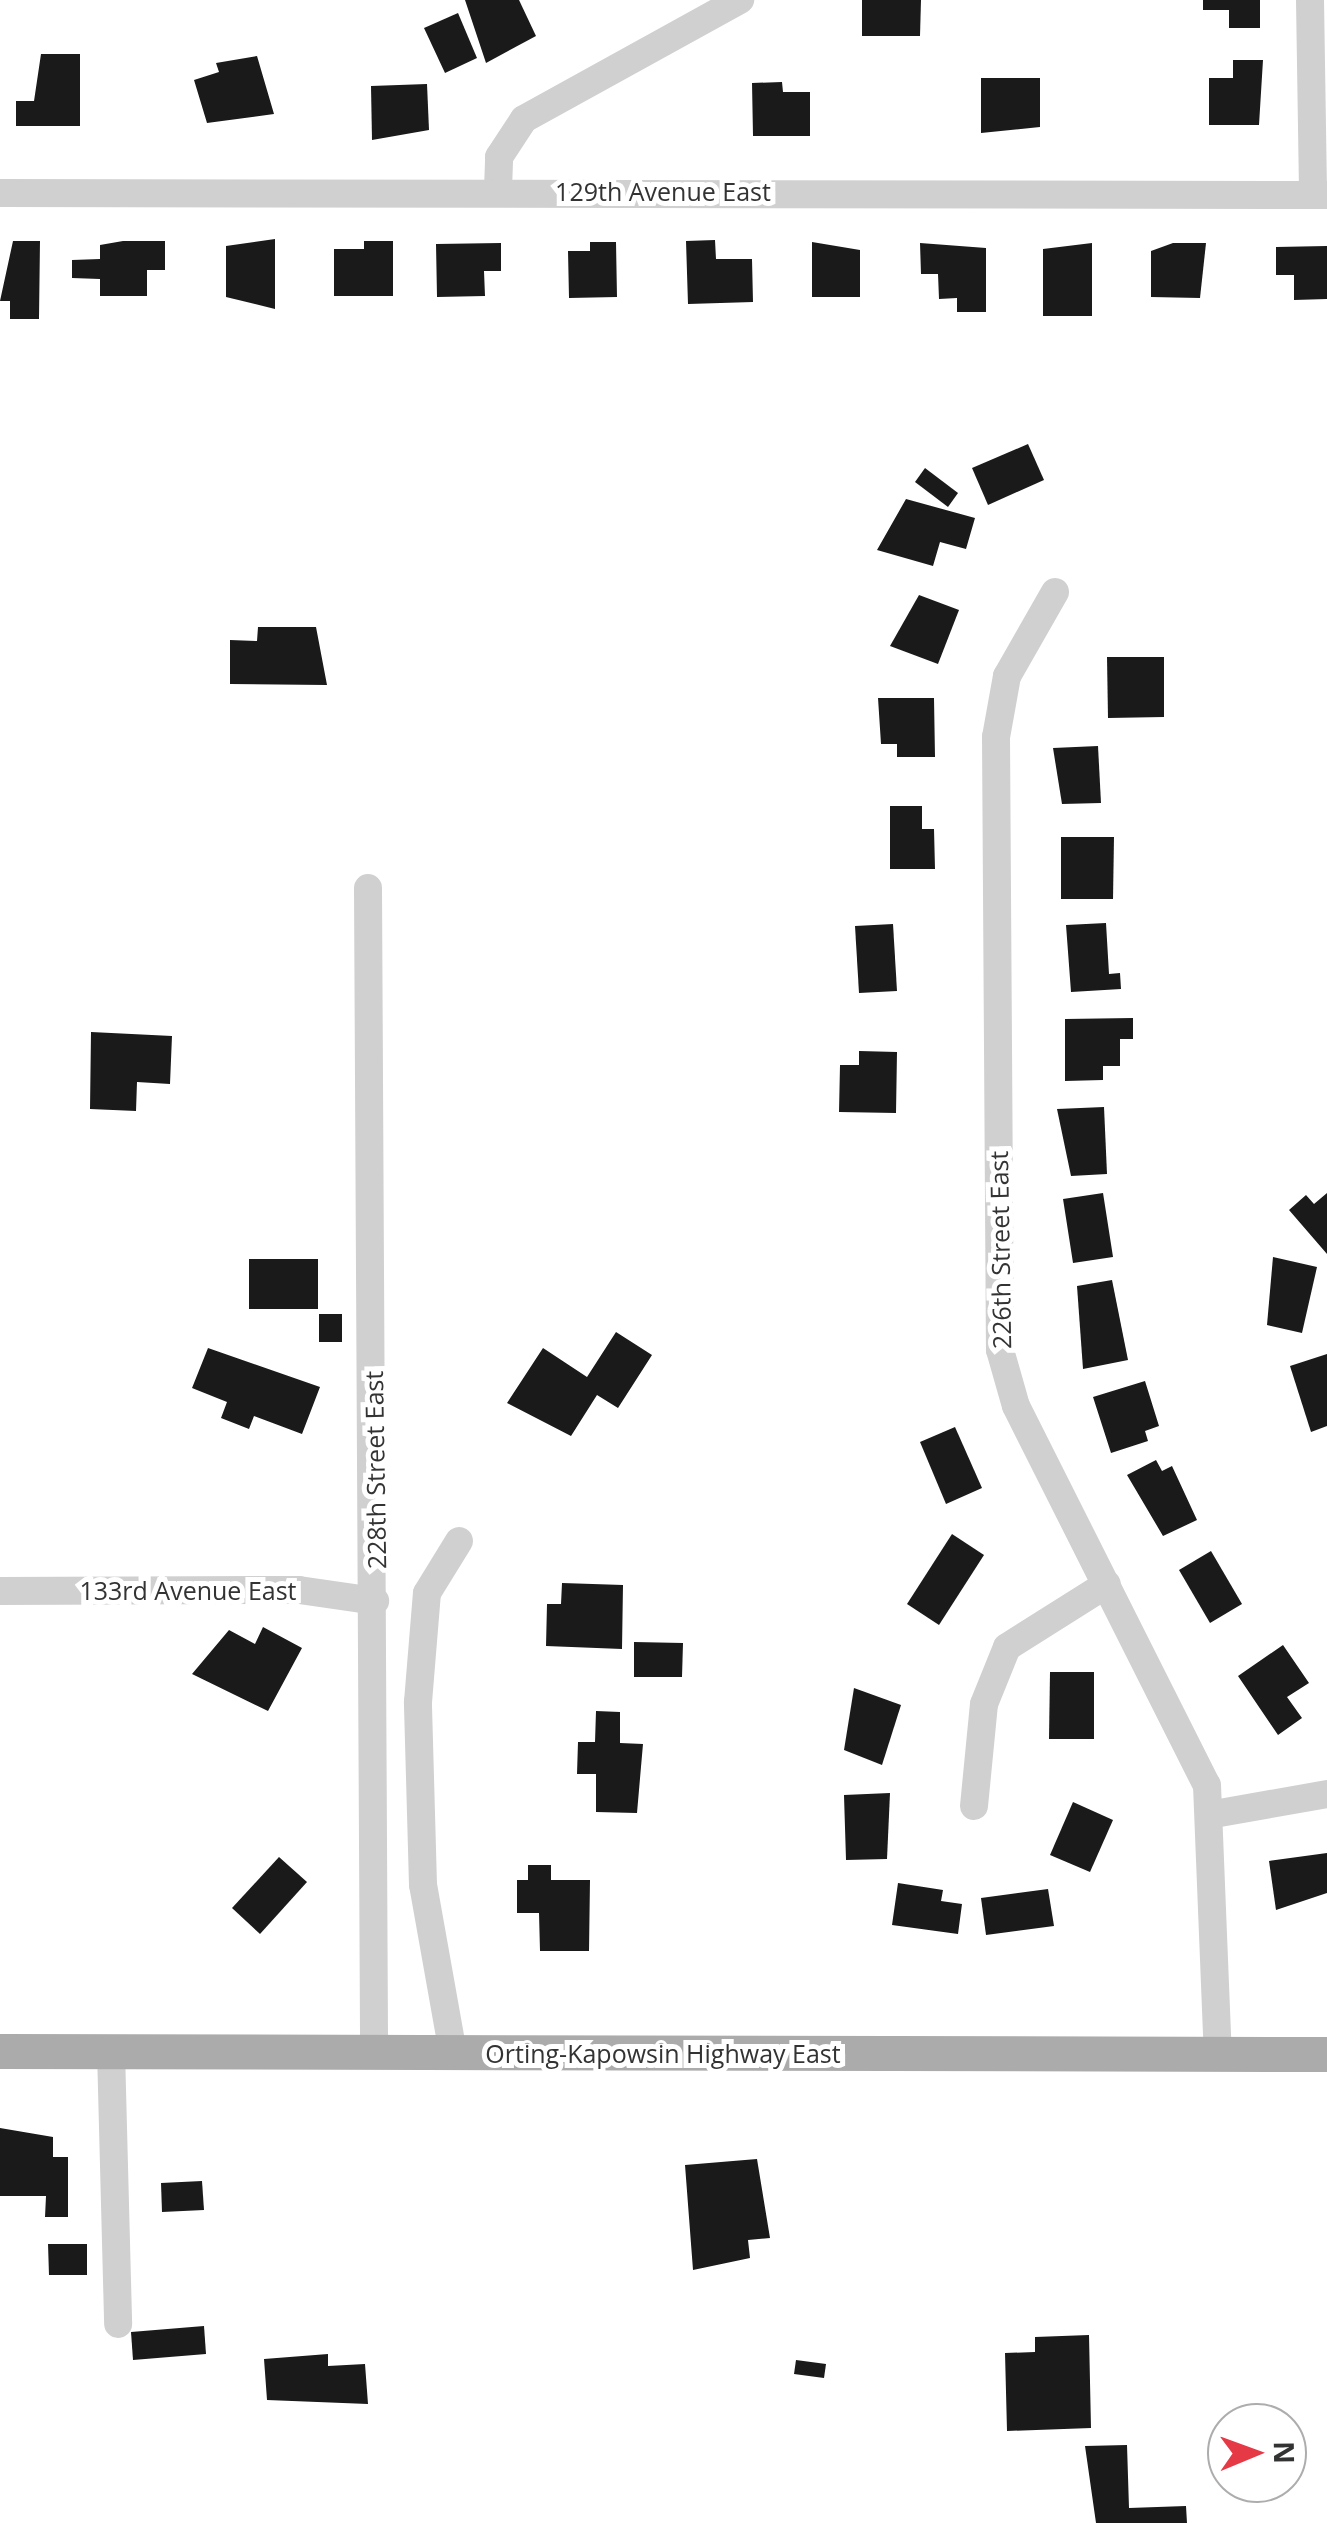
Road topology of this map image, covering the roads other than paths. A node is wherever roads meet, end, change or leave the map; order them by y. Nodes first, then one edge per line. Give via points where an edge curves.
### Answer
1 (740, 0) edge
2 (1310, 0) edge
3 (498, 190) junction
4 (0, 193) edge
5 (1320, 195) edge
6 (1056, 592) dead end
7 (368, 888) dead end
8 (458, 1540) dead end
9 (1106, 1584) junction
10 (0, 1591) edge
11 (375, 1600) junction
12 (1327, 1794) edge
13 (974, 1806) dead end
14 (1214, 1814) junction
15 (0, 2051) edge
16 (112, 2052) junction
17 (374, 2052) junction
18 (453, 2052) junction
19 (1218, 2054) junction
20 (1327, 2054) edge
21 (118, 2324) dead end

1 - 3 street via 524,120 499,157
2 - 5 street
3 - 4 street, 129th Avenue East
3 - 5 street, 129th Avenue East
6 - 9 street, 226th Street East via 1006,676 996,737 1000,1350 1016,1406
7 - 11 street, 228th Street East
8 - 18 street via 427,1593 418,1702 423,1884
9 - 13 street via 1007,1647 984,1704
9 - 14 street, 226th Street East via 1189,1740
10 - 11 street, 133rd Avenue East via 299,1590
11 - 17 street, 228th Street East
12 - 14 street
14 - 19 street, 226th Street East
15 - 16 main road, Orting-Kapowsin Highway East
16 - 17 main road, Orting-Kapowsin Highway East
16 - 21 street
17 - 18 main road, Orting-Kapowsin Highway East
18 - 19 main road, Orting-Kapowsin Highway East
19 - 20 main road, Orting-Kapowsin Highway East

